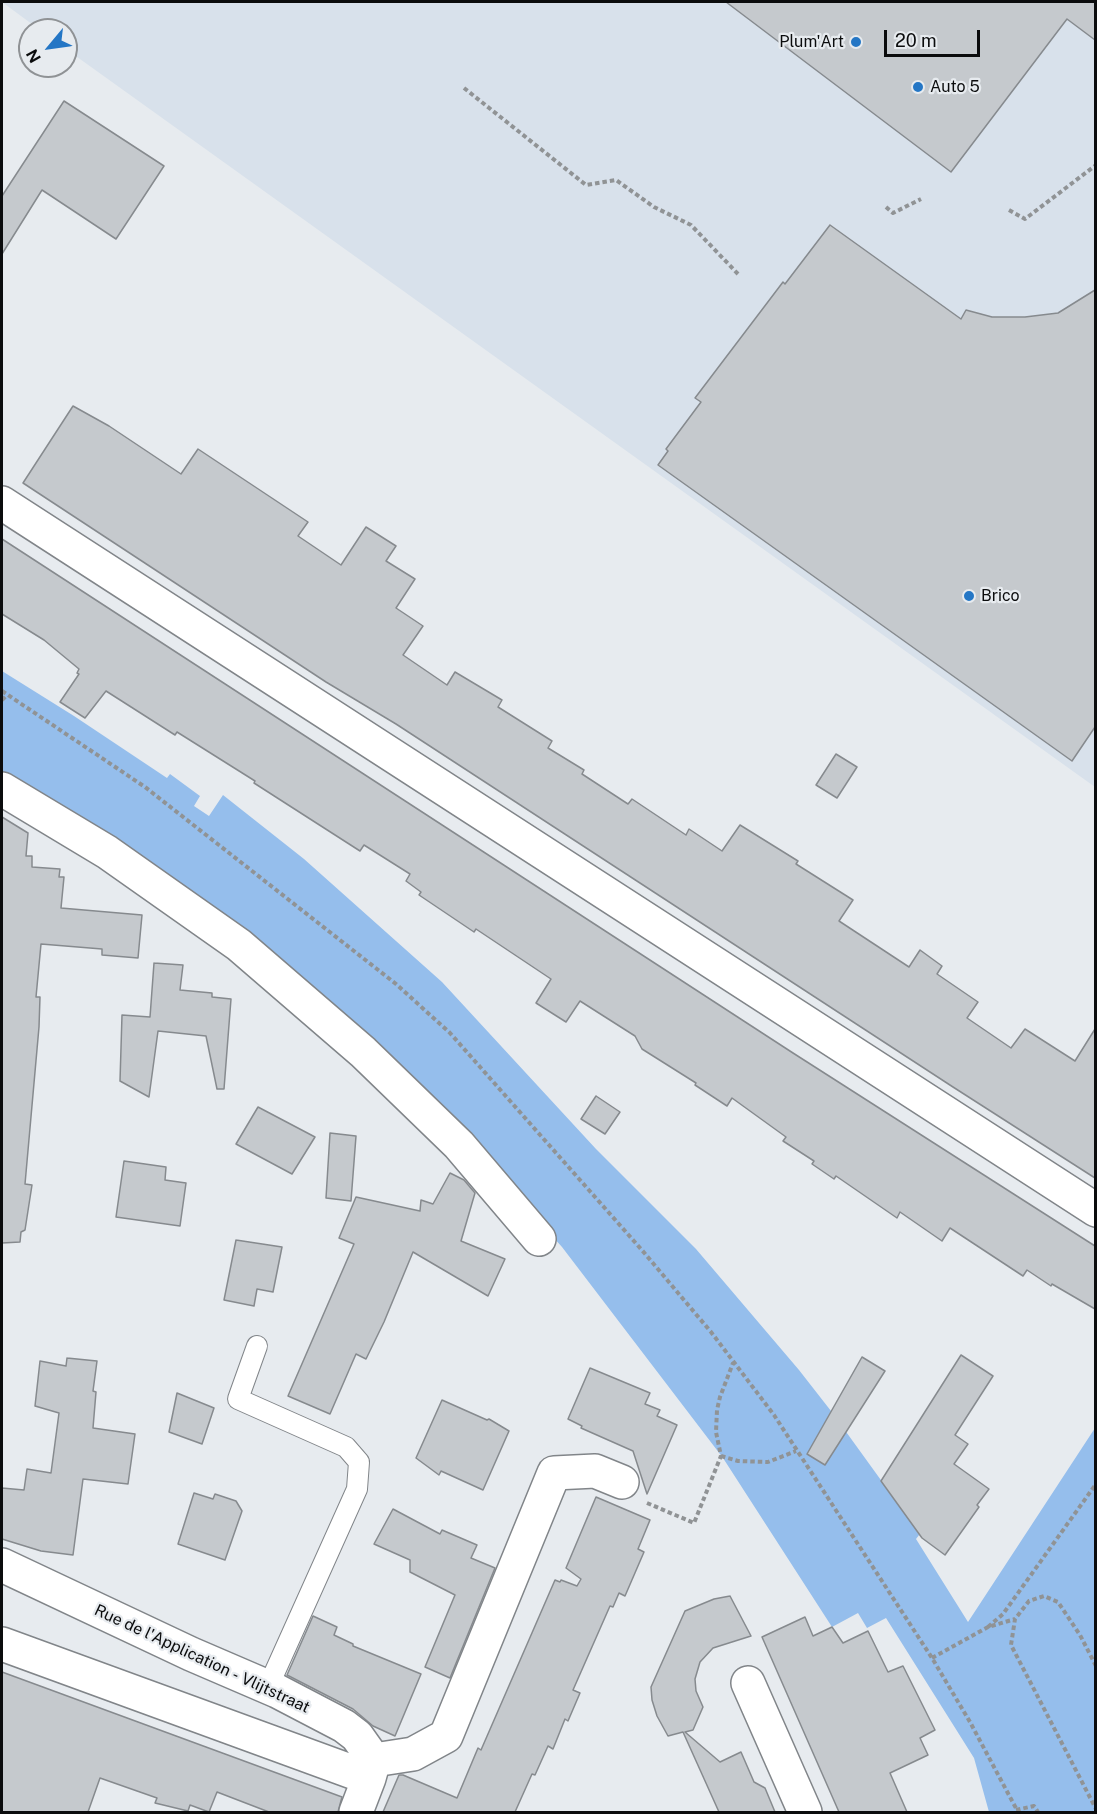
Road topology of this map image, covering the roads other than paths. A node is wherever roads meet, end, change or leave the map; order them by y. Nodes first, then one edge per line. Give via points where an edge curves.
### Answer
1 (2, 503) edge
2 (2, 789) edge
3 (1095, 1209) edge
4 (539, 1239) dead end
5 (257, 1346) dead end
6 (622, 1482) road end
7 (2, 1565) edge
8 (2, 1644) edge
9 (748, 1683) dead end
10 (268, 1687) junction
11 (372, 1769) junction
12 (356, 1812) edge
13 (806, 1812) edge

1 - 3 street
2 - 4 street via 107,852 240,945 363,1052 459,1145
5 - 10 lane via 238,1399 346,1446 359,1462 357,1490
6 - 11 street via 595,1471 554,1473 446,1736
7 - 10 street, Rue de l'Application - Vlijtstraat
8 - 11 street
9 - 13 street
10 - 11 street, Rue de l'Application - Vlijtstraat via 357,1736
11 - 12 street

